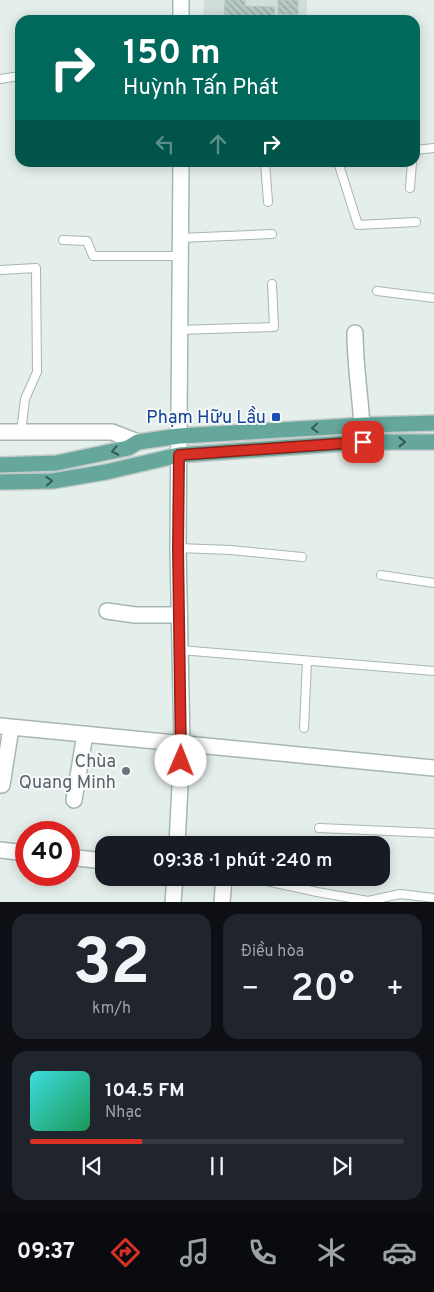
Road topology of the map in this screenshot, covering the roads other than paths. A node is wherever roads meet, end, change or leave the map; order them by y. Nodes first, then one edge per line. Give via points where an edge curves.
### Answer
1 (181, 0) edge
2 (181, 15) edge
3 (15, 77) edge
4 (0, 79) edge
5 (434, 148) edge
6 (420, 149) edge
7 (181, 167) edge
8 (266, 167) edge
9 (340, 167) edge
10 (412, 167) edge
11 (410, 188) dead end
12 (268, 202) dead end
13 (416, 222) dead end
14 (272, 234) dead end
15 (179, 238) junction
16 (63, 240) dead end
17 (179, 256) junction
18 (0, 270) edge
19 (272, 284) dead end
20 (377, 291) dead end
21 (434, 298) edge
22 (180, 330) junction
23 (355, 333) dead end
24 (434, 423) edge
25 (362, 425) junction
26 (0, 432) edge
27 (21, 432) junction
28 (179, 436) junction
29 (138, 442) junction
30 (434, 442) edge
31 (179, 455) junction
32 (0, 465) edge
33 (0, 482) edge
34 (178, 548) junction
35 (302, 558) dead end
36 (381, 575) dead end
37 (434, 583) edge
38 (107, 611) dead end
39 (179, 615) junction
40 (180, 650) junction
41 (307, 661) junction
42 (434, 671) edge
43 (6, 727) edge
44 (304, 728) dead end
45 (85, 734) junction
46 (182, 744) junction
47 (434, 768) edge
48 (2, 785) dead end
49 (74, 800) dead end
50 (319, 828) dead end
51 (434, 833) edge
52 (177, 836) edge
53 (0, 850) edge
54 (15, 852) edge
55 (80, 858) edge
56 (95, 860) edge
57 (175, 886) edge
58 (223, 886) edge
59 (290, 886) edge
60 (434, 898) edge
61 (421, 899) edge
62 (174, 902) edge
63 (222, 902) edge

1 - 2 street
3 - 4 lane
5 - 6 lane
7 - 15 street
8 - 12 lane
9 - 13 lane via 358,225
10 - 11 lane
14 - 15 lane
15 - 17 street
16 - 17 lane via 88,241 93,256
17 - 22 street
18 - 27 lane via 36,268 37,372 25,399
19 - 22 lane via 274,327
20 - 21 lane
22 - 28 street
23 - 25 street
24 - 25 main road
25 -> 28 main road
26 - 27 street
27 - 29 street via 112,432
28 - 29 main road
28 - 31 street
29 -> 32 main road via 128,448 56,463
31 -> 30 main road via 363,442
33 -> 31 main road via 53,481
31 - 34 street
34 - 35 lane
34 - 39 street
36 - 37 lane
38 - 39 street
39 - 40 street
40 - 41 lane
40 - 46 street
41 - 42 lane
41 - 44 lane
43 - 45 street
43 - 48 street
45 - 46 street
45 - 49 street
46 - 47 street
46 - 52 street
50 - 51 lane
53 - 54 street
55 - 56 street
57 - 62 street
58 - 63 street
59 - 61 lane via 368,901 400,894
60 - 61 lane

